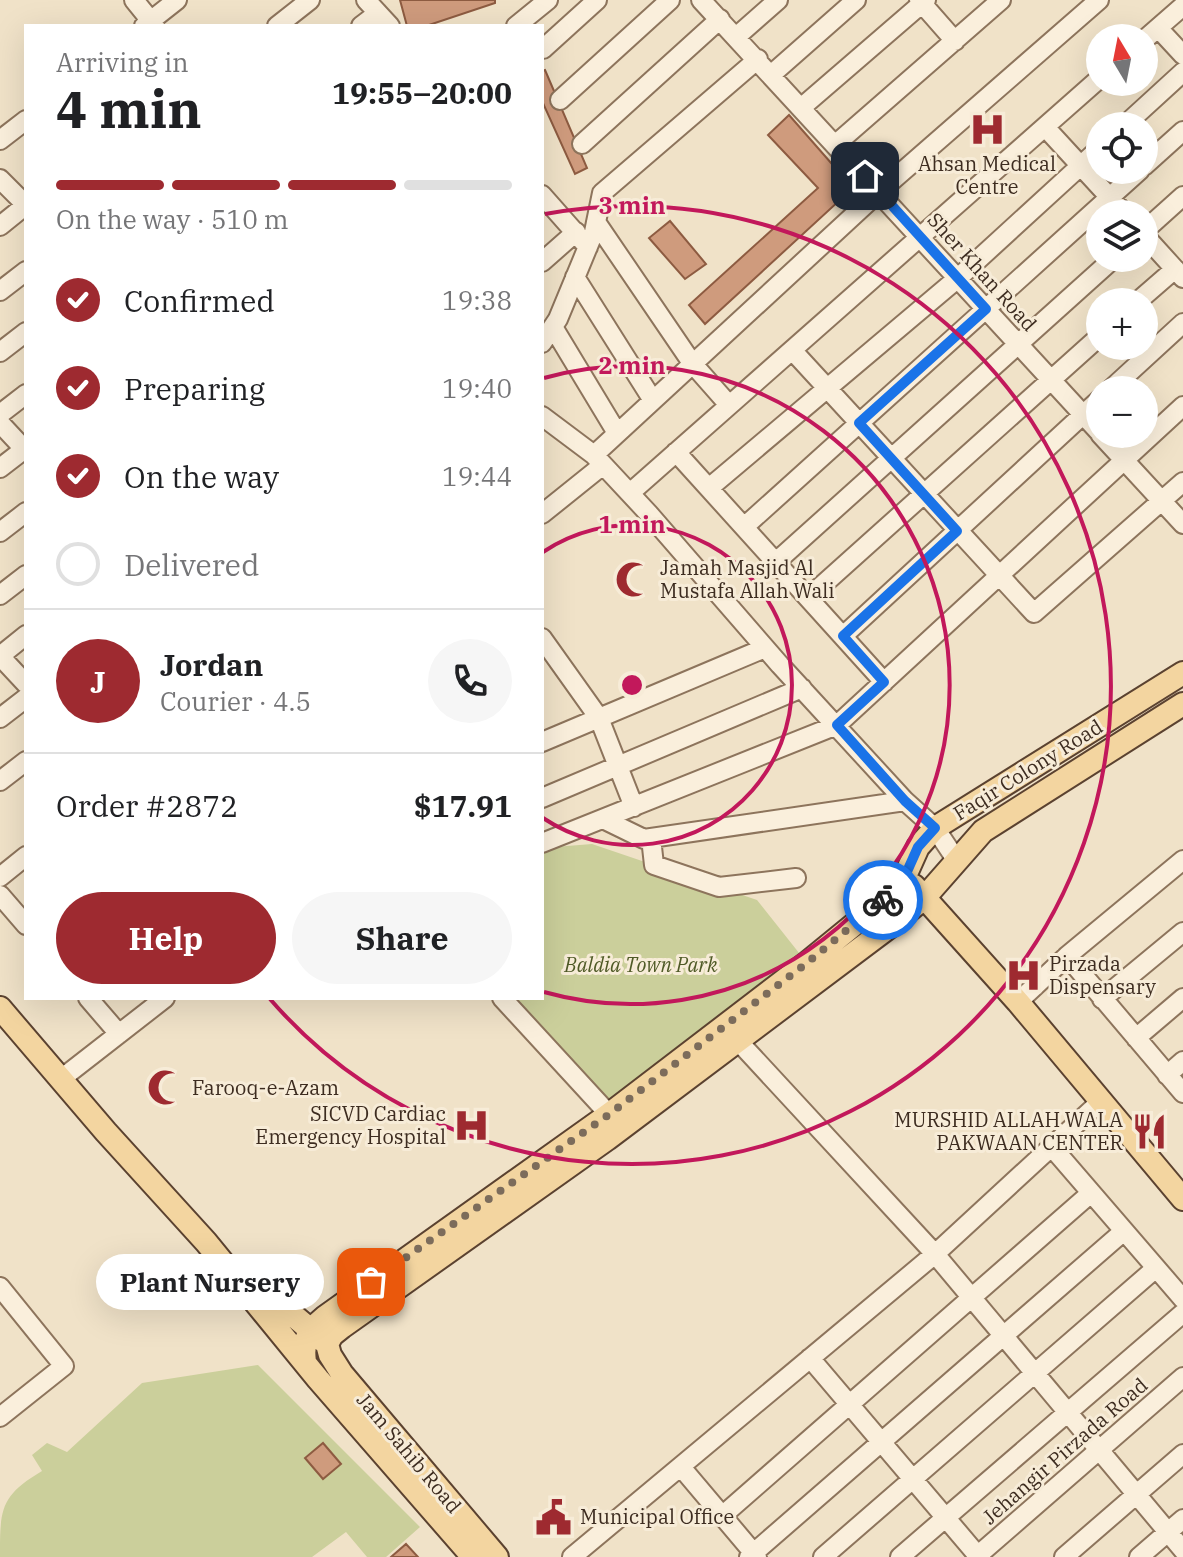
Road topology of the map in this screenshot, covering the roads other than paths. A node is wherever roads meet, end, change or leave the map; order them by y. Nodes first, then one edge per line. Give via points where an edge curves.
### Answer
1 (134, 0) edge
2 (177, 0) edge
3 (310, 0) edge
4 (548, 0) edge
5 (597, 0) edge
6 (670, 0) edge
7 (702, 0) edge
8 (778, 0) edge
9 (856, 0) edge
10 (1001, 0) edge
11 (1099, 0) edge
12 (922, 1) edge
13 (1183, 6) edge
14 (720, 19) junction
15 (150, 24) edge
16 (280, 24) edge
17 (518, 24) edge
18 (1158, 28) edge
19 (736, 37) junction
20 (1158, 39) edge
21 (955, 41) junction
22 (544, 48) edge
23 (1183, 55) edge
24 (758, 59) junction
25 (1183, 72) edge
26 (772, 74) junction
27 (1086, 90) edge
28 (560, 100) dead end
29 (802, 107) junction
30 (1139, 112) edge
31 (24, 122) edge
32 (1045, 127) junction
33 (1183, 131) edge
34 (0, 140) edge
35 (582, 144) dead end
36 (836, 144) junction
37 (1158, 154) edge
38 (1086, 161) edge
39 (1081, 165) junction
40 (0, 179) edge
41 (1124, 184) edge
42 (879, 192) junction
43 (1183, 196) edge
44 (544, 197) edge
45 (1110, 197) junction
46 (1113, 200) edge
47 (24, 203) edge
48 (24, 207) edge
49 (1158, 220) edge
50 (596, 222) junction
51 (0, 226) edge
52 (920, 236) junction
53 (582, 240) junction
54 (1158, 248) edge
55 (544, 261) edge
56 (1180, 271) edge
57 (1098, 272) edge
58 (24, 273) edge
59 (575, 277) junction
60 (958, 278) junction
61 (1156, 288) edge
62 (0, 291) edge
63 (986, 309) junction
64 (1183, 323) edge
65 (24, 334) edge
66 (547, 335) edge
67 (1018, 344) junction
68 (1086, 349) edge
69 (792, 350) junction
70 (0, 352) edge
71 (692, 363) junction
72 (1125, 376) edge
73 (1051, 380) junction
74 (827, 388) junction
75 (24, 396) edge
76 (652, 399) junction
77 (729, 405) junction
78 (1183, 406) edge
79 (1086, 412) edge
80 (0, 414) edge
81 (1083, 415) junction
82 (544, 418) edge
83 (1086, 418) edge
84 (0, 423) edge
85 (859, 423) junction
86 (617, 433) junction
87 (1113, 448) edge
88 (24, 449) edge
89 (24, 451) edge
90 (676, 452) junction
91 (891, 458) junction
92 (599, 460) junction
93 (1124, 460) junction
94 (0, 468) edge
95 (1183, 482) edge
96 (709, 488) junction
97 (630, 493) junction
98 (924, 494) junction
99 (1162, 502) junction
100 (544, 512) edge
101 (24, 514) edge
102 (1183, 524) edge
103 (744, 527) junction
104 (957, 531) junction
105 (0, 532) edge
106 (776, 562) junction
107 (999, 576) junction
108 (24, 577) edge
109 (0, 595) edge
110 (808, 598) junction
111 (843, 636) junction
112 (24, 637) edge
113 (544, 641) edge
114 (765, 648) junction
115 (0, 656) edge
116 (1183, 673) edge
117 (24, 682) edge
118 (884, 682) junction
119 (802, 688) junction
120 (24, 700) edge
121 (1183, 704) edge
122 (0, 718) edge
123 (599, 718) junction
124 (837, 725) junction
125 (545, 736) edge
126 (24, 763) edge
127 (617, 766) junction
128 (0, 781) edge
129 (544, 797) edge
130 (905, 801) junction
131 (634, 807) junction
132 (603, 819) junction
133 (935, 828) junction
134 (651, 838) junction
135 (544, 842) edge
136 (24, 858) edge
137 (1183, 860) edge
138 (957, 861) junction
139 (905, 876) junction
140 (0, 877) edge
141 (796, 878) dead end
142 (0, 895) edge
143 (925, 897) junction
144 (24, 921) edge
145 (1183, 932) edge
146 (1067, 956) junction
147 (1183, 998) edge
148 (1102, 999) junction
149 (90, 1000) edge
150 (162, 1000) edge
151 (504, 1000) edge
152 (1018, 1002) junction
153 (0, 1008) edge
154 (119, 1034) junction
155 (1136, 1038) junction
156 (739, 1042) junction
157 (1183, 1061) edge
158 (1167, 1075) junction
159 (61, 1079) junction
160 (1183, 1093) edge
161 (1100, 1102) junction
162 (616, 1121) junction
163 (1051, 1146) junction
164 (1091, 1193) junction
165 (1182, 1195) edge
166 (1124, 1231) junction
167 (206, 1242) junction
168 (935, 1254) junction
169 (1156, 1268) junction
170 (0, 1287) edge
171 (971, 1297) junction
172 (1183, 1299) edge
173 (1183, 1313) edge
174 (319, 1336) junction
175 (1004, 1336) junction
176 (810, 1358) junction
177 (305, 1362) junction
178 (1035, 1373) junction
179 (1183, 1377) edge
180 (849, 1404) junction
181 (1068, 1412) junction
182 (0, 1417) edge
183 (881, 1442) junction
184 (1100, 1451) junction
185 (1183, 1454) edge
186 (681, 1467) junction
187 (913, 1479) junction
188 (1137, 1494) junction
189 (722, 1516) junction
190 (945, 1518) junction
191 (1183, 1519) edge
192 (1168, 1532) junction
193 (1183, 1550) edge
194 (753, 1556) edge
195 (473, 1557) edge
196 (497, 1557) edge
197 (572, 1557) edge
198 (823, 1557) edge
199 (900, 1557) edge
200 (977, 1557) edge
201 (1064, 1557) edge
202 (1139, 1557) edge

1 - 15 street
2 - 15 street
3 - 16 street
4 - 17 street
5 - 22 street
6 - 28 street
7 - 14 street, Sher Khan Road
8 - 19 street
9 - 26 street
10 - 21 street
11 - 42 street
12 - 21 street
12 - 29 street
13 - 18 street
14 - 19 street, Sher Khan Road
14 - 35 street
19 - 24 street, Sher Khan Road
20 - 23 street
21 - 36 street
24 - 26 street, Sher Khan Road
24 - 50 street via 602,193
25 - 30 street
26 - 29 street, Sher Khan Road
27 - 32 street
29 - 36 street, Sher Khan Road
31 - 34 street
32 - 39 street
32 - 52 street
33 - 37 street
36 - 42 street, Sher Khan Road
38 - 39 street
39 - 45 street
39 - 60 street
40 - 47 street
41 - 45 street
42 - 52 street, Sher Khan Road
42 - 71 street
43 - 49 street
44 - 53 street
45 - 46 street
45 - 63 street
48 - 51 street
50 - 53 street
50 - 71 street
52 - 60 street, Sher Khan Road
52 - 69 street
53 - 55 street
53 - 59 street
54 - 56 street
56 - 61 street
57 - 67 street
58 - 62 street
59 - 66 street
59 - 76 street
60 - 63 street, Sher Khan Road
60 - 74 street
63 - 67 street, Sher Khan Road
63 - 85 street
64 - 72 street
65 - 70 street
66 - 86 street
67 - 73 street, Sher Khan Road
67 - 91 street
68 - 73 street
69 - 74 street
69 - 77 street
71 - 76 street
71 - 77 street
73 - 81 street, Sher Khan Road
73 - 98 street
74 - 85 street
74 - 96 street
75 - 80 street
76 - 86 street
77 - 90 street
78 - 93 street
79 - 81 street
81 - 83 street, Sher Khan Road
81 - 104 street
82 - 92 street
84 - 88 street
85 - 91 street
85 - 103 street
86 - 92 street
87 - 93 street, Sher Khan Road
89 - 94 street
90 - 96 street
90 - 97 street
91 - 98 street
91 - 106 street
92 - 97 street
92 - 100 street
93 - 99 street, Sher Khan Road
93 - 107 street
95 - 99 street
96 - 103 street
97 - 114 street
98 - 104 street
98 - 110 street
99 - 102 street, Sher Khan Road
99 - 107 street via 1034,613
101 - 105 street
103 - 106 street
104 - 107 street
104 - 111 street
106 - 110 street
107 - 118 street
108 - 109 street
110 - 111 street
111 - 118 street
112 - 115 street
113 - 123 street
114 - 119 street
114 - 123 street
115 - 117 street
116 - 133 main road, Faqir Colony Road
118 - 124 street
119 - 124 street
119 - 127 street
120 - 122 street
121 - 138 main road, Faqir Colony Road via 983,831
123 - 125 street
123 - 127 street
124 - 130 street
124 - 131 street
126 - 128 street
127 - 129 street
127 - 131 street
130 - 133 street
130 - 134 street
131 - 132 street
132 - 134 street
132 - 135 street
133 - 138 street
133 - 139 main road, Faqir Colony Road via 918,847
134 - 141 street via 654,865 719,887
136 - 140 street
137 - 146 street
138 - 143 main road, Faqir Colony Road
139 - 143 main road
139 - 162 main road, Faqir Colony Road via 878,905
142 - 144 street
143 - 152 main road
143 - 156 main road, Faqir Colony Road
145 - 148 street
146 - 148 street
146 - 152 street
147 - 155 street
148 - 155 street
149 - 154 street
150 - 154 street
151 - 162 street
152 - 161 main road
153 - 159 main road
154 - 159 street
155 - 158 street
156 - 162 main road, Faqir Colony Road
156 - 168 street
157 - 158 street
158 - 160 street
159 - 167 main road
161 - 163 street
161 - 165 main road
162 - 174 main road, Faqir Colony Road via 332,1335
163 - 164 street
163 - 168 street
164 - 166 street
164 - 171 street
166 - 169 street
166 - 175 street
167 - 174 main road
167 - 177 main road, Jam Sahib Road
168 - 171 street
168 - 176 street
169 - 172 street
169 - 178 street
170 - 182 street via 64,1366
171 - 175 street
171 - 180 street
173 - 181 street
174 - 177 main road via 303,1346
174 - 196 main road, Jam Sahib Road via 342,1374
175 - 178 street
175 - 183 street
176 - 180 street
176 - 186 street
177 - 195 main road, Jam Sahib Road
178 - 181 street
178 - 187 street
179 - 184 street, Jehangir Pirzada Road
180 - 183 street
180 - 189 street
181 - 184 street
181 - 190 street
183 - 187 street
183 - 194 street
184 - 188 street
184 - 200 street, Jehangir Pirzada Road
185 - 188 street
186 - 189 street
186 - 197 street
187 - 190 street
187 - 198 street
188 - 192 street
188 - 201 street
189 - 194 street
190 - 199 street
190 - 200 street
191 - 192 street
192 - 193 street
192 - 202 street

